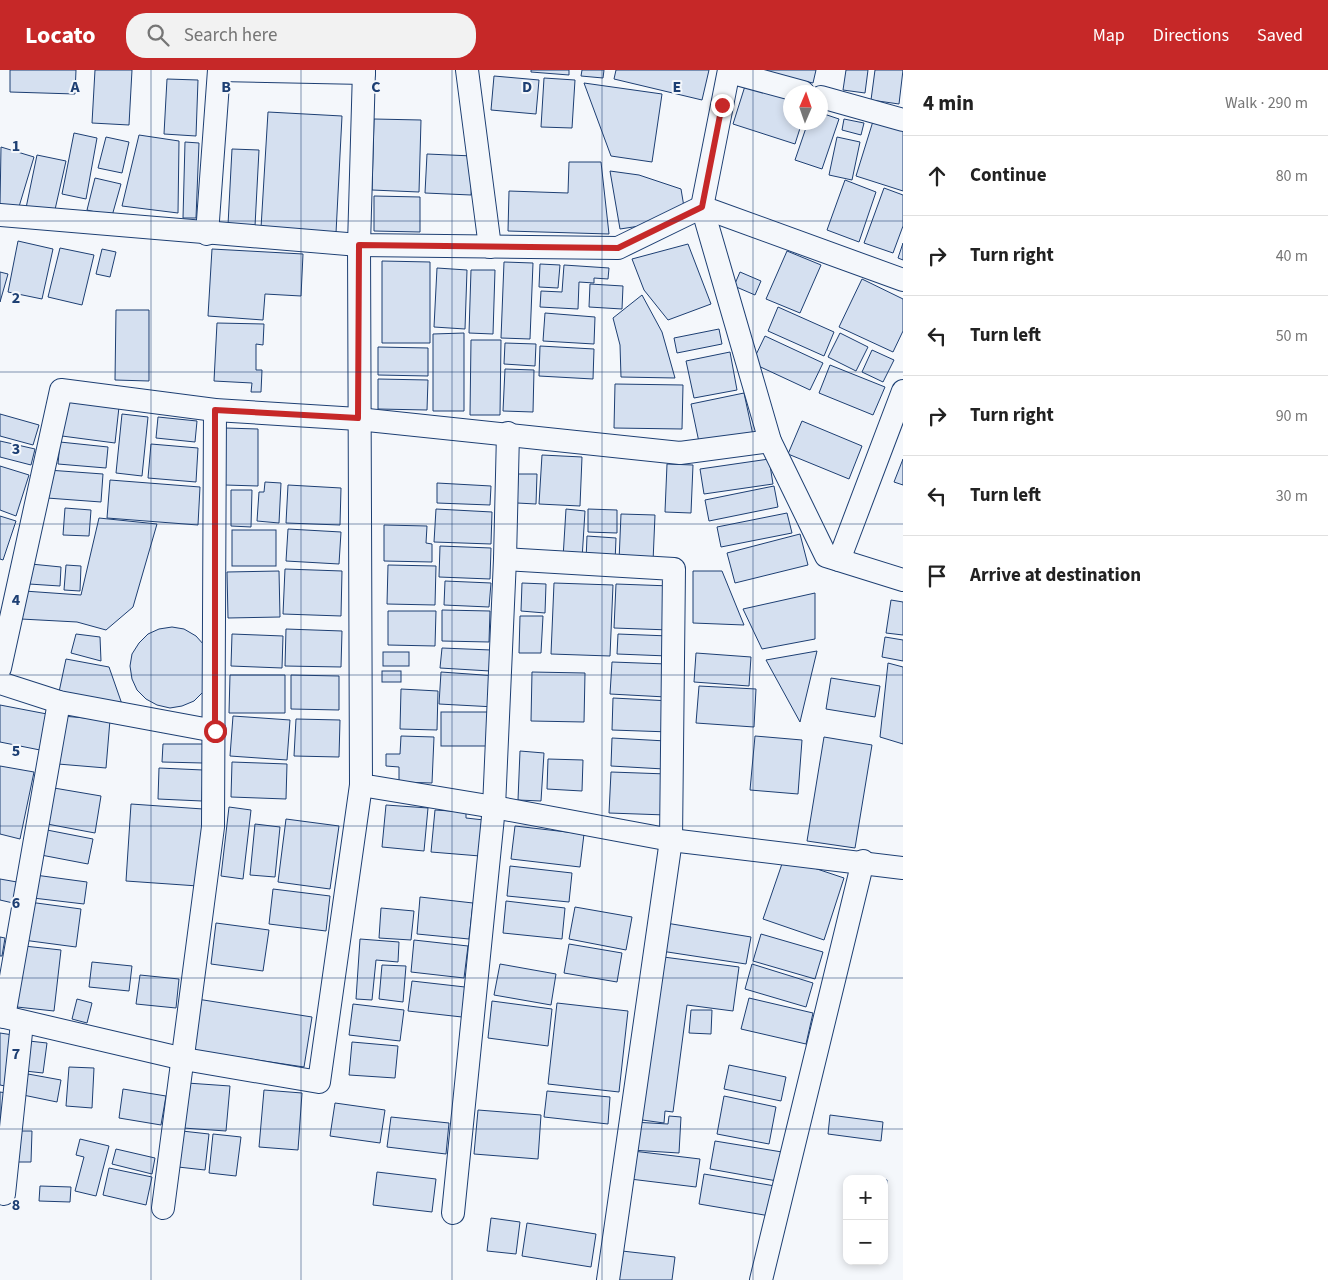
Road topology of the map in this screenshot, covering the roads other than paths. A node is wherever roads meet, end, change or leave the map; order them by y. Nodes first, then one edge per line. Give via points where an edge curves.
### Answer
1 (467, 70) edge
2 (729, 71) edge
3 (364, 72) edge
4 (783, 86) edge
5 (828, 99) edge
6 (903, 120) edge
7 (702, 207) junction
8 (0, 215) edge
9 (206, 234) junction
10 (359, 245) junction
11 (490, 247) junction
12 (903, 280) edge
13 (903, 391) edge
14 (215, 410) junction
15 (358, 418) junction
16 (508, 434) junction
17 (770, 440) junction
18 (505, 559) junction
19 (839, 560) junction
20 (903, 580) edge
21 (0, 668) edge
22 (0, 683) edge
23 (59, 702) junction
24 (215, 731) junction
25 (361, 785) junction
26 (494, 806) junction
27 (671, 840) junction
28 (863, 861) junction
29 (903, 868) edge
30 (9, 1019) edge
31 (184, 1059) junction
32 (4, 1194) dead end
33 (163, 1208) dead end
34 (453, 1212) dead end
35 (608, 1280) edge
36 (761, 1280) edge

1 - 11 street
2 - 4 street
2 - 7 street
3 - 9 street via 219,70
3 - 10 street
5 - 6 street
7 - 11 street via 618,248
7 - 12 street
7 - 17 street
8 - 9 street
9 - 10 street
10 - 11 street
10 - 15 street
13 - 19 street
14 - 15 street
14 - 21 street via 61,390
14 - 24 street
15 - 16 street
15 - 25 street
16 - 17 street via 680,453
16 - 18 street
17 - 19 street via 826,556
18 - 26 street
18 - 27 street via 674,569
19 - 20 street
22 - 23 street
23 - 24 street
23 - 30 street
24 - 31 street via 213,827
25 - 26 street
25 - 31 street via 319,1082
26 - 27 street
26 - 34 street
27 - 28 street
27 - 35 street
28 - 29 street
28 - 36 street
30 - 31 street
30 - 32 street
31 - 33 street

